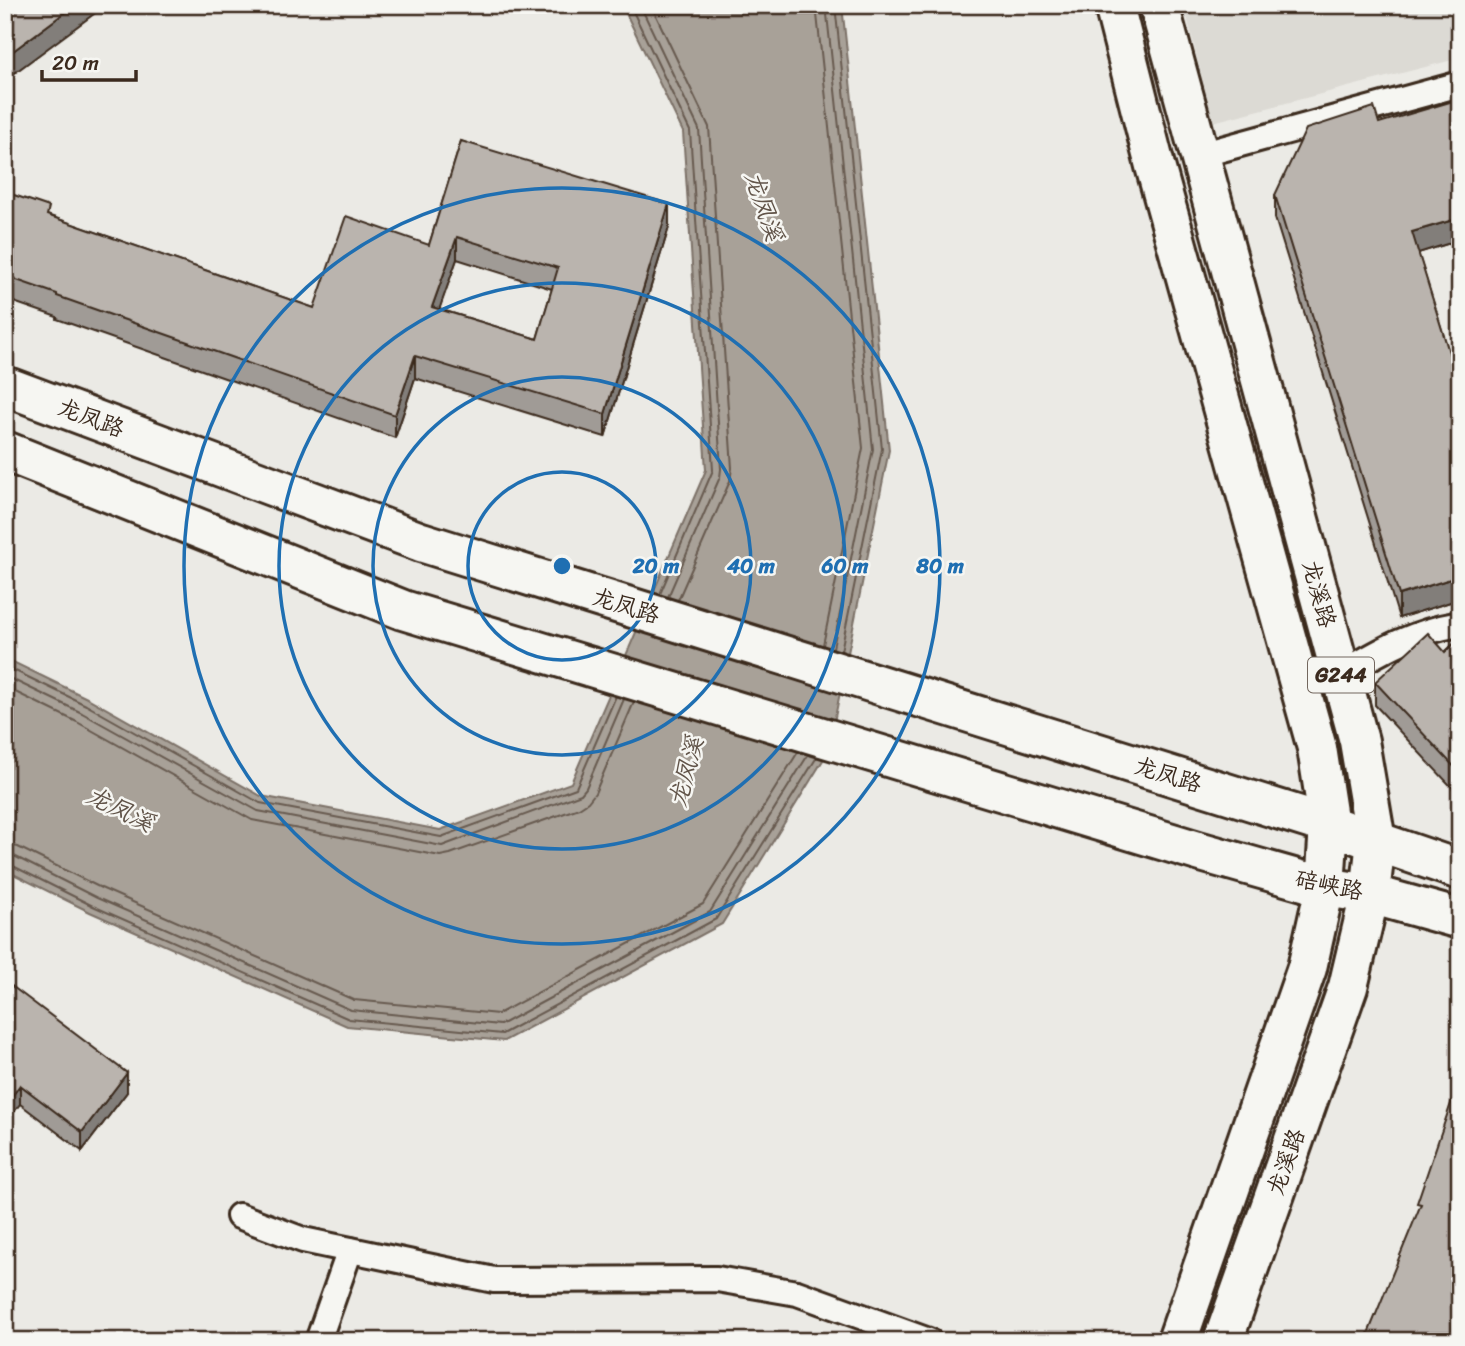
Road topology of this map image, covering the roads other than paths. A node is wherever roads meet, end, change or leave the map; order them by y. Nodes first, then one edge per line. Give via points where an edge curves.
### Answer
1 (1114, 5) edge
2 (1159, 5) edge
3 (1460, 84) edge
4 (1200, 155) junction
5 (5, 386) edge
6 (5, 451) edge
7 (1460, 624) edge
8 (1341, 674) junction
9 (1329, 825) junction
10 (1376, 841) junction
11 (1460, 870) edge
12 (1325, 887) junction
13 (1370, 894) junction
14 (1460, 919) edge
15 (239, 1216) dead end
16 (350, 1250) junction
17 (899, 1335) edge
18 (318, 1341) edge
19 (929, 1341) edge
20 (1177, 1341) edge
21 (1223, 1341) edge

1 - 9 main road, 龙溪路 / G244 via 1317,748
2 - 4 main road, 龙溪路 / G244
3 - 4 street
4 - 8 main road, 龙溪路 / G244
5 - 9 main road, 龙凤路 via 421,542
6 - 12 main road, 碚峡路 via 403,610
7 - 8 street via 1391,645
8 - 10 main road, 龙溪路 / G244 via 1359,741
9 - 10 main road
9 - 12 main road, 龙溪路 / G244
10 - 11 main road
10 - 13 main road, 龙溪路 / G244
12 - 13 main road, 碚峡路
12 - 20 main road, 龙溪路 / G244 via 1307,968
13 - 14 main road, 碚峡路
13 - 21 main road, 龙溪路 / G244 via 1348,987
15 - 16 street via 303,1240
16 - 17 street via 494,1280 717,1279 797,1293
16 - 18 street
17 - 19 street

